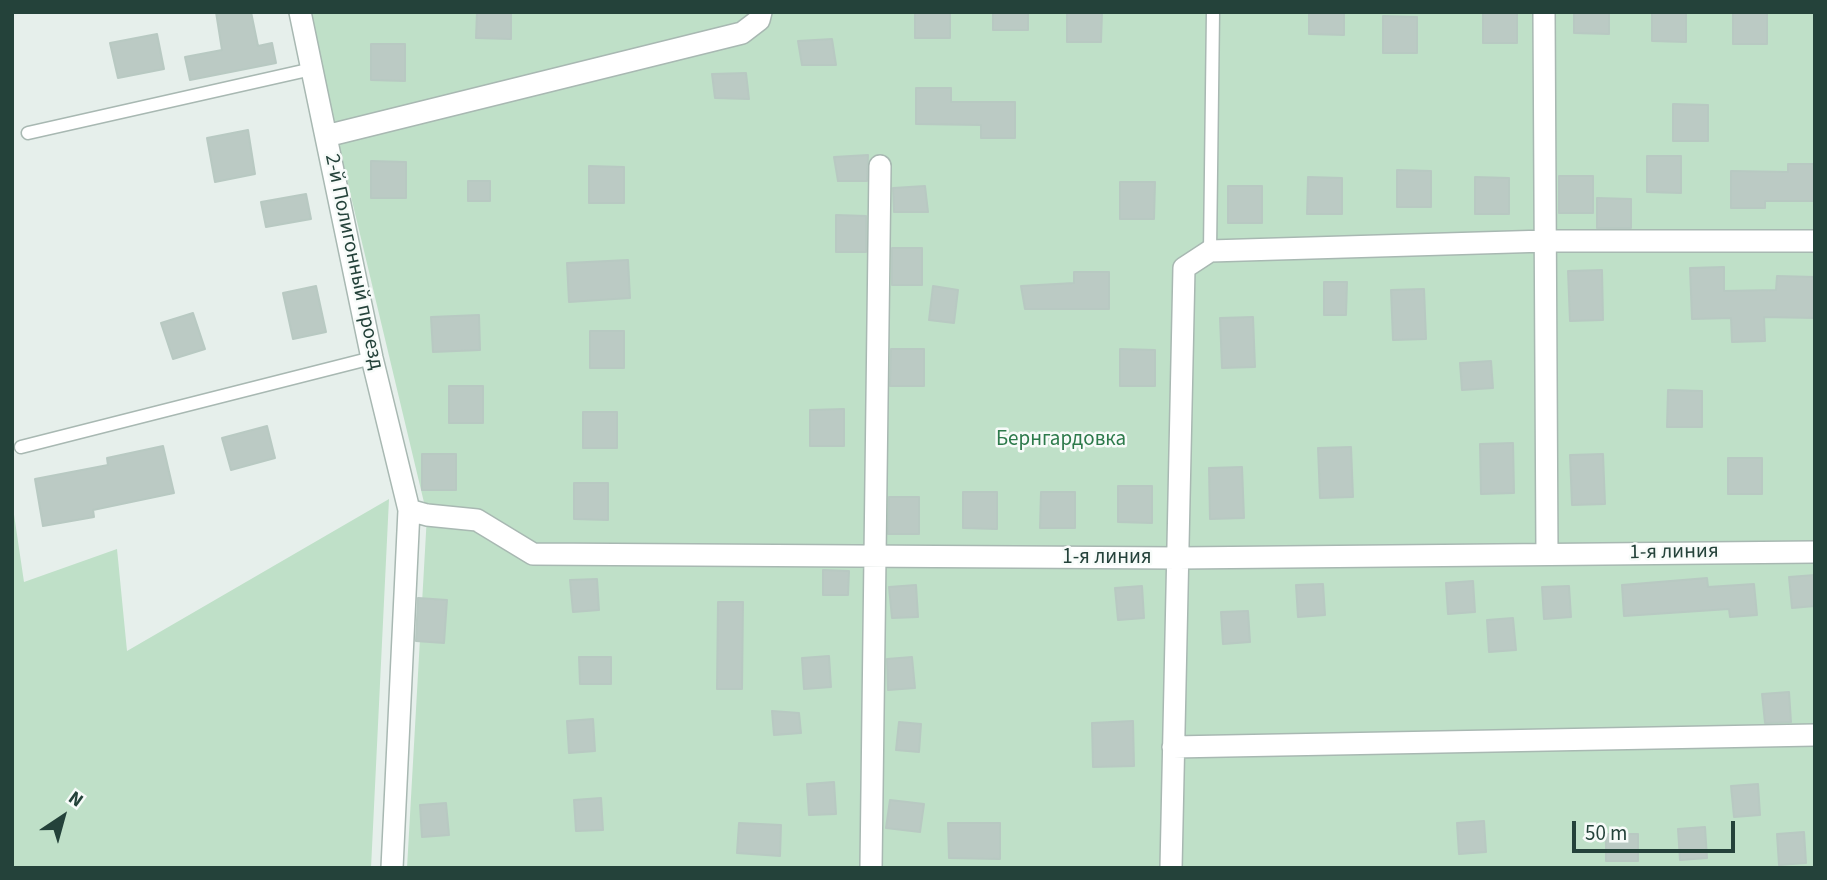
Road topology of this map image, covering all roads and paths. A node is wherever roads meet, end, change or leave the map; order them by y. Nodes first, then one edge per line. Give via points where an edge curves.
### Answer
1 (300, 12) edge
2 (761, 12) edge
3 (1213, 12) edge
4 (1544, 12) edge
5 (312, 69) junction
6 (28, 133) dead end
7 (326, 136) junction
8 (880, 166) dead end
9 (1546, 241) junction
10 (1815, 242) edge
11 (1210, 251) junction
12 (372, 358) junction
13 (21, 447) dead end
14 (409, 510) junction
15 (1815, 552) edge
16 (1547, 554) junction
17 (874, 557) junction
18 (1178, 558) junction
19 (1815, 735) edge
20 (1173, 747) junction
21 (392, 868) edge
22 (871, 868) edge
23 (1171, 868) edge

1 - 5 street, 2-й Полигонный проезд
2 - 7 street via 759,20 742,33
3 - 11 lane
4 - 9 street
5 - 6 lane
5 - 7 street, 2-й Полигонный проезд
7 - 12 street, 2-й Полигонный проезд
8 - 17 street
9 - 10 street
9 - 11 street
9 - 16 street
11 - 18 street via 1184,268
12 - 13 lane
12 - 14 street, 2-й Полигонный проезд
14 - 17 street, 1-я линия via 477,520 533,554
14 - 21 street, 2-й Полигонный проезд
15 - 16 street, 1-я линия
16 - 18 street, 1-я линия
17 - 18 street, 1-я линия
17 - 22 street
18 - 20 street
19 - 20 street
20 - 23 street

